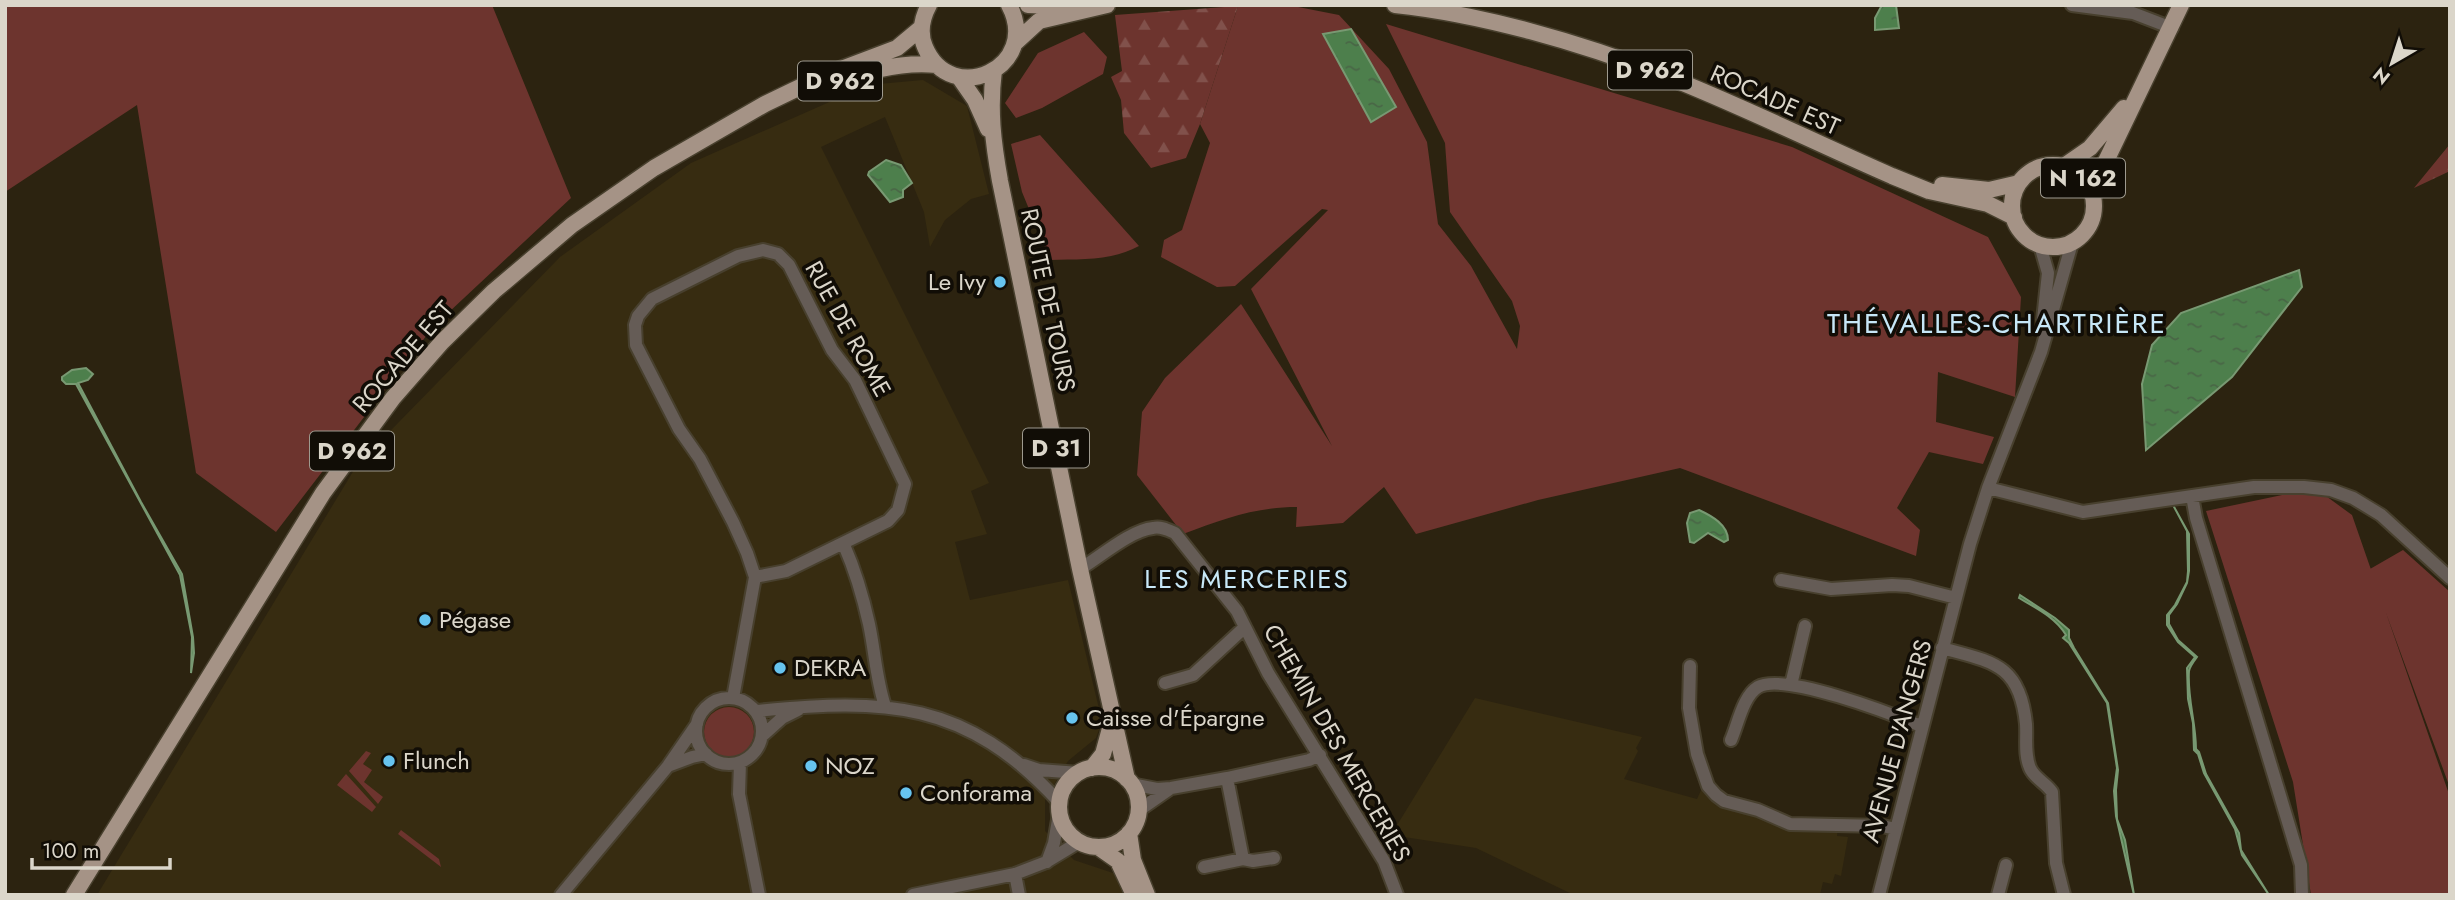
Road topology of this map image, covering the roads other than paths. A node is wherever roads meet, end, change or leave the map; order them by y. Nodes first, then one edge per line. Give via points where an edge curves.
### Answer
1 (929, 5) edge
2 (1009, 5) edge
3 (1028, 5) edge
4 (1395, 5) edge
5 (2072, 5) edge
6 (2181, 5) edge
7 (1102, 6) edge
8 (921, 28) junction
9 (2172, 28) junction
10 (1015, 43) junction
11 (937, 65) junction
12 (995, 71) junction
13 (959, 77) junction
14 (2141, 87) junction
15 (747, 115) junction
16 (993, 141) junction
17 (2064, 166) junction
18 (1892, 176) junction
19 (2019, 183) junction
20 (2093, 194) junction
21 (2014, 217) junction
22 (2072, 243) junction
23 (2040, 245) junction
24 (2040, 352) junction
25 (1988, 488) junction
26 (2192, 496) junction
27 (844, 545) junction
28 (1080, 569) junction
29 (755, 577) junction
30 (2450, 578) edge
31 (1781, 580) dead end
32 (1956, 597) junction
33 (1805, 626) dead end
34 (1245, 627) junction
35 (1942, 648) junction
36 (1690, 666) dead end
37 (1165, 683) dead end
38 (1791, 685) junction
39 (733, 698) junction
40 (805, 706) junction
41 (885, 706) junction
42 (756, 711) junction
43 (1114, 715) junction
44 (697, 724) junction
45 (1921, 726) junction
46 (762, 736) junction
47 (1731, 740) dead end
48 (706, 754) junction
49 (1320, 755) junction
50 (740, 762) junction
51 (1018, 762) junction
52 (724, 764) junction
53 (668, 766) junction
54 (1086, 770) junction
55 (1227, 778) junction
56 (1129, 782) junction
57 (1171, 788) junction
58 (739, 794) junction
59 (1059, 808) junction
60 (1138, 811) junction
61 (1895, 828) junction
62 (1129, 833) junction
63 (1079, 842) junction
64 (1098, 847) junction
65 (1274, 858) dead end
66 (1243, 859) junction
67 (1046, 862) junction
68 (2006, 865) dead end
69 (1204, 867) dead end
70 (1015, 874) junction
71 (2064, 893) edge
72 (74, 895) edge
73 (561, 895) edge
74 (759, 895) edge
75 (913, 895) edge
76 (1019, 895) edge
77 (1134, 895) edge
78 (1147, 895) edge
79 (1397, 895) edge
80 (1879, 895) edge
81 (1998, 895) edge
82 (2302, 895) edge

1 - 8 main road
2 - 10 main road
3 - 7 main road
4 - 18 main road, ROCADE EST / D 962 via 1556,39 1662,75
5 - 9 street via 2133,13
6 - 9 main road
7 - 10 main road via 1039,21
8 - 11 main road via 928,54
8 - 15 main road, ROCADE EST / D 962 via 897,48 823,76
9 - 14 main road
10 - 12 main road
11 - 13 main road
11 - 15 main road, ROCADE EST / D 962 via 903,64 872,70
12 - 13 main road
12 - 16 main road, ROUTE DE TOURS / D 31 via 990,102
13 - 16 main road, ROUTE DE TOURS / D 31
14 - 17 main road via 2090,148
14 - 20 main road
15 - 72 main road, ROCADE EST / D 962 via 665,161 572,225 494,291 393,398 293,538
16 - 28 main road, ROUTE DE TOURS / D 31
17 - 19 main road, N 162 via 2044,166
17 - 20 main road, N 162 via 2082,176
18 - 19 main road, ROCADE EST / D 962 via 1989,190
18 - 21 main road, ROCADE EST / D 962 via 1929,191 1988,204
19 - 21 main road, N 162
20 - 22 main road, N 162 via 2089,228
21 - 23 main road, N 162 via 2024,234
22 - 23 main road
22 - 24 street, AVENUE D'ANGERS
23 - 24 street, AVENUE D'ANGERS via 2048,273
24 - 25 street, AVENUE D'ANGERS
25 - 26 street via 2083,512
25 - 32 street, AVENUE D'ANGERS
26 - 30 street via 2254,487 2332,490 2381,515
26 - 82 street via 2301,865
27 - 29 street, RUE DE ROME via 786,571
27 - 29 street, RUE DE ROME via 888,522 898,510 905,484 855,380 832,350 789,265 778,254 763,250 738,256 652,299 638,316 635,334 657,388 733,522
27 - 41 street via 859,585
28 - 34 street, CHEMIN DES MERCERIES via 1134,535 1153,527 1165,528 1175,533
28 - 43 main road, ROUTE DE TOURS / D 31
29 - 39 street
31 - 32 street via 1831,589 1901,586
32 - 35 street, AVENUE D'ANGERS
33 - 38 street
34 - 37 street via 1193,676
34 - 49 street, CHEMIN DES MERCERIES
35 - 45 street, AVENUE D'ANGERS
35 - 71 street via 1999,667 2017,686 2027,759 2031,771 2052,792 2056,863
36 - 61 street via 1689,708 1697,754 1716,795 1790,824
38 - 45 street via 1861,703
38 - 47 street via 1758,687
39 - 42 street
39 - 44 street via 713,703
40 - 41 street
40 - 42 street
40 - 46 street
41 - 51 street via 950,721
42 - 46 street
43 - 54 main road, ROUTE DE TOURS / D 31 via 1103,754
43 - 56 main road, ROUTE DE TOURS / D 31
44 - 48 street
44 - 53 street
45 - 61 street, AVENUE D'ANGERS
46 - 50 street via 755,752
48 - 52 street
48 - 53 street
49 - 55 street
49 - 79 street, CHEMIN DES MERCERIES via 1384,861
50 - 52 street
50 - 58 street
51 - 54 street via 1039,770
51 - 59 street
52 - 58 street
53 - 73 street
54 - 56 main road via 1110,769
54 - 59 main road via 1069,780
55 - 57 street
55 - 66 street
56 - 57 street
56 - 60 main road
57 - 60 street
58 - 74 street
59 - 63 main road via 1063,825
59 - 67 street via 1054,844
60 - 62 main road
61 - 80 street, AVENUE D'ANGERS
62 - 64 main road via 1115,844
62 - 78 main road via 1133,860
63 - 64 main road
63 - 67 street
64 - 77 main road via 1118,862
65 - 66 street
66 - 69 street
67 - 70 street
68 - 81 street
70 - 75 street
70 - 76 street

